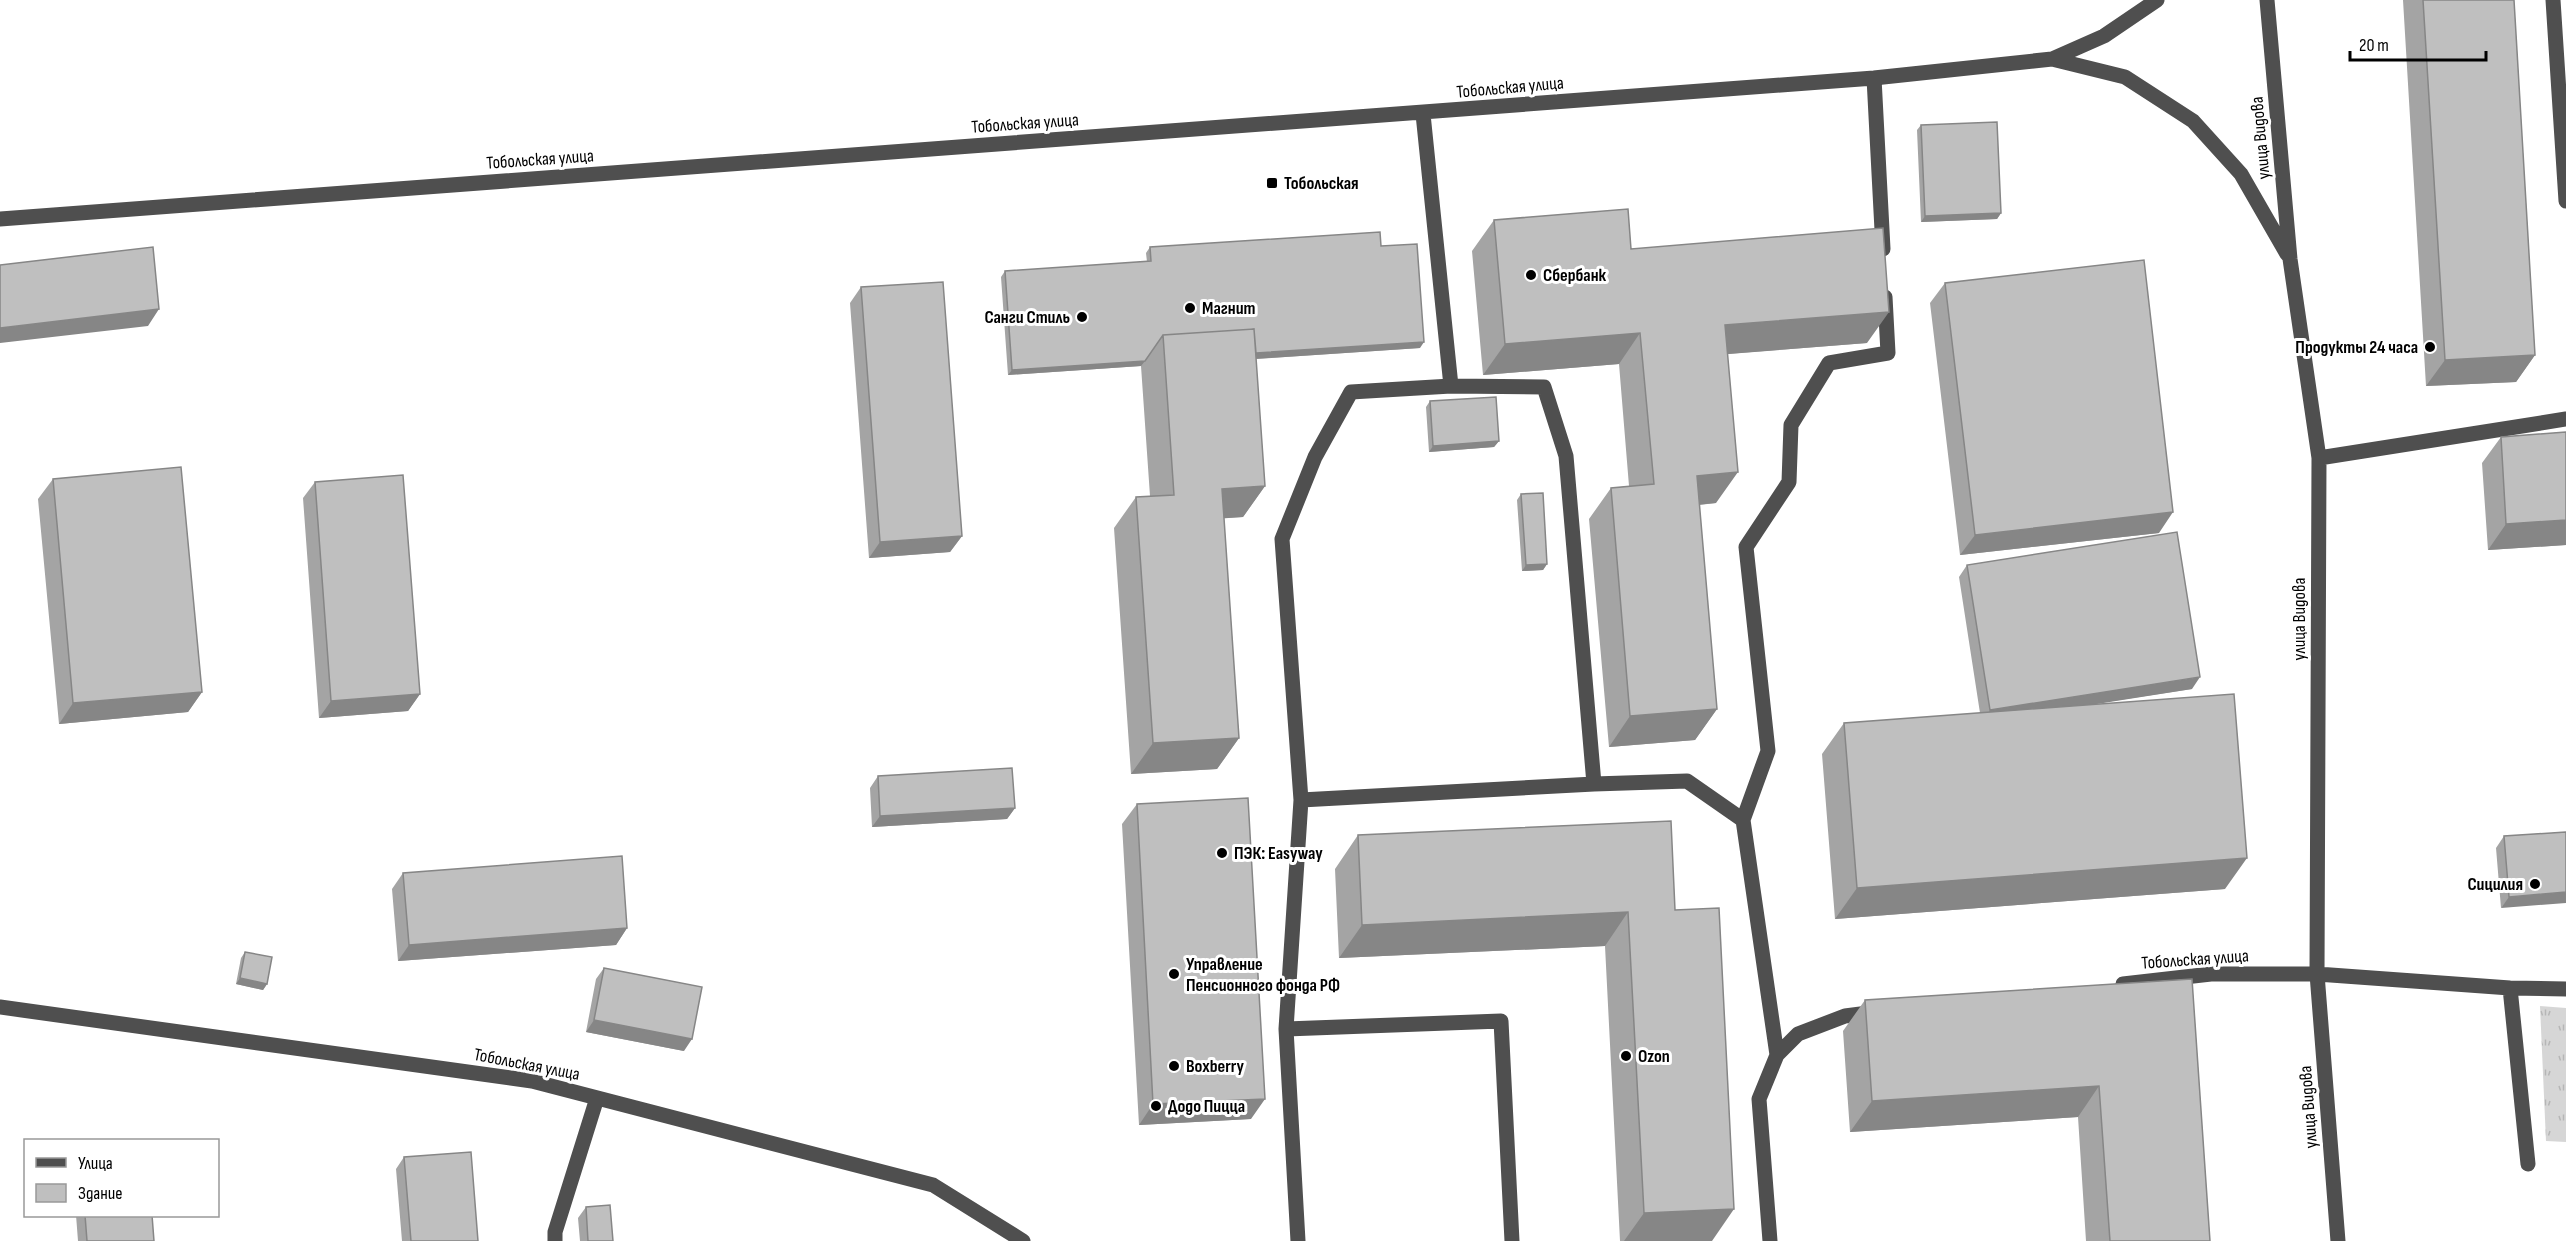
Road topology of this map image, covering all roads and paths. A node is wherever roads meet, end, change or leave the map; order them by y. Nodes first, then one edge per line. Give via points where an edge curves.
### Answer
1 (2157, 0) edge
2 (2267, 0) edge
3 (2553, 0) edge
4 (2052, 59) junction
5 (1874, 78) junction
6 (1423, 114) junction
7 (2566, 201) edge
8 (0, 219) edge
9 (2290, 259) junction
10 (1451, 386) junction
11 (2566, 419) edge
12 (2319, 458) junction
13 (1594, 784) junction
14 (1301, 800) junction
15 (1743, 820) junction
16 (2317, 974) junction
17 (2104, 986) edge
18 (2510, 988) junction
19 (2566, 989) edge
20 (0, 1007) edge
21 (1892, 1011) edge
22 (1286, 1029) junction
23 (1778, 1055) junction
24 (597, 1098) junction
25 (2528, 1164) dead end
26 (555, 1241) edge
27 (1023, 1241) edge
28 (1298, 1241) edge
29 (1512, 1241) edge
30 (1770, 1241) edge
31 (2338, 1241) edge

1 - 4 street, Тобольская улица via 2104,36
2 - 9 street, улица Видова
3 - 7 street
4 - 5 street, Тобольская улица
4 - 9 street, Тобольская улица via 2125,77 2193,121 2241,174
5 - 6 street, Тобольская улица
5 - 15 street via 1888,352 1829,363 1791,425 1790,482 1746,547 1768,751
6 - 8 street, Тобольская улица
6 - 10 street
9 - 12 street, улица Видова
10 - 13 street via 1544,387 1566,456
10 - 14 street via 1351,392 1315,457 1282,539
11 - 12 street
12 - 16 street, улица Видова
13 - 14 street
13 - 15 street via 1687,781
14 - 22 street
15 - 23 street
16 - 17 street, Тобольская улица via 2211,974
16 - 18 street, Тобольская улица
16 - 31 street, улица Видова
18 - 19 street, Тобольская улица
18 - 25 street
20 - 24 street, Тобольская улица via 532,1081
21 - 23 street via 1845,1016 1798,1034
22 - 28 street
22 - 29 street via 1501,1020
23 - 30 street via 1759,1099
24 - 26 street
24 - 27 street, Тобольская улица via 933,1185

